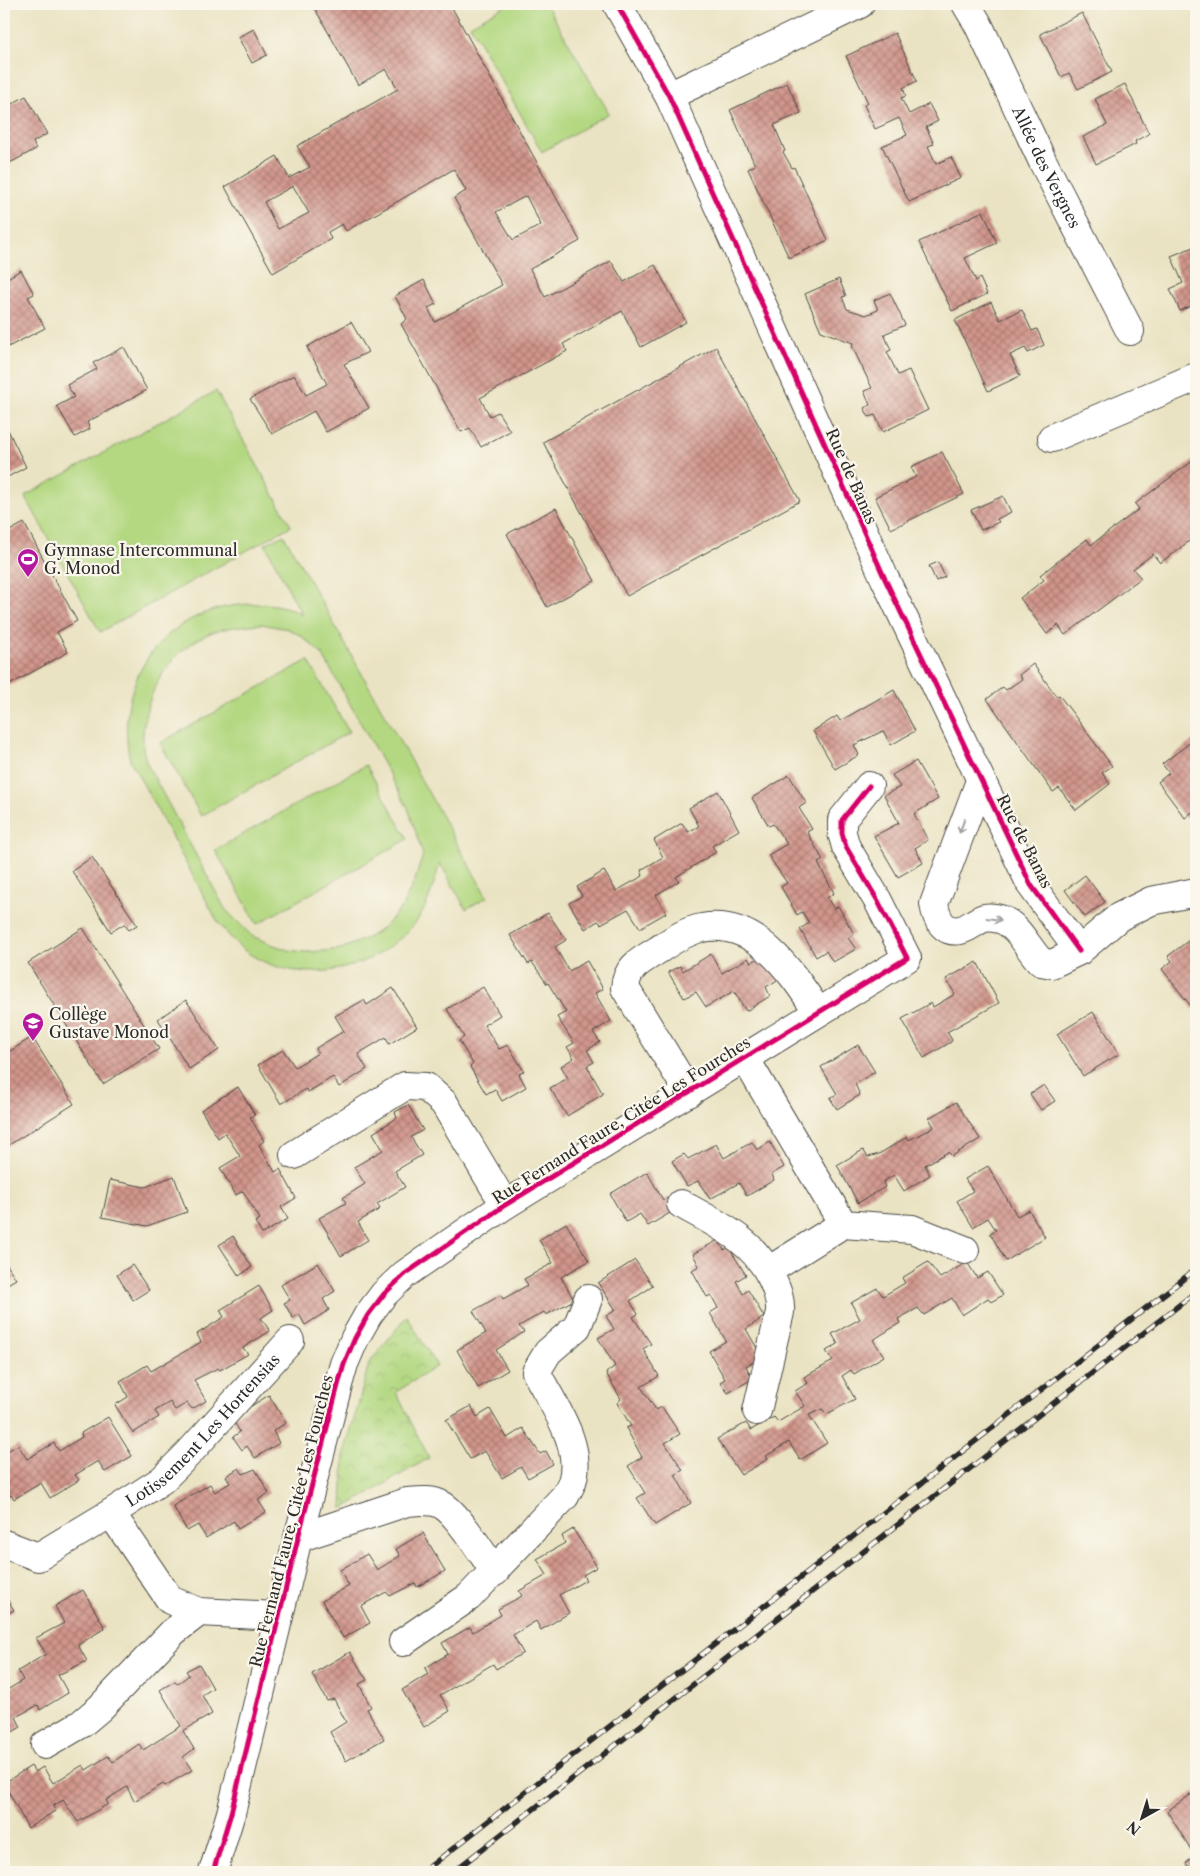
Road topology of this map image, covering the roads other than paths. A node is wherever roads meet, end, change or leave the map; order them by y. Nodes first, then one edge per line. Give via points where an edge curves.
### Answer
1 (617, 4) edge
2 (860, 4) edge
3 (966, 4) edge
4 (669, 96) junction
5 (1130, 331) dead end
6 (1196, 377) edge
7 (1052, 438) dead end
8 (980, 781) junction
9 (869, 786) dead end
10 (1196, 892) edge
11 (1079, 951) junction
12 (818, 1012) junction
13 (745, 1058) junction
14 (689, 1093) junction
15 (294, 1155) dead end
16 (681, 1204) dead end
17 (505, 1205) junction
18 (843, 1224) junction
19 (966, 1250) dead end
20 (768, 1272) junction
21 (588, 1299) dead end
22 (290, 1341) dead end
23 (757, 1411) dead end
24 (111, 1513) junction
25 (298, 1538) junction
26 (4, 1544) edge
27 (495, 1572) junction
28 (199, 1612) junction
29 (279, 1616) junction
30 (403, 1642) dead end
31 (45, 1746) dead end
32 (213, 1872) edge

1 - 4 street, Rue de Banas
2 - 4 street
3 - 5 street, Allée des Vergnes via 1042,162
4 - 8 street, Rue de Banas via 881,570
6 - 7 street
8 - 11 street, Rue de Banas via 1030,884
8 -> 11 street via 934,904 940,924 949,930 959,931 984,918 1003,920 1013,926 1041,962 1052,964
9 - 12 street, Rue Fernand Faure, Citée Les Fourches via 842,820 842,833 846,847 907,958
10 - 11 street via 1151,901 1119,917
12 - 13 street, Rue Fernand Faure, Citée Les Fourches
12 - 14 street via 784,964 760,943 743,934 716,926 700,928 665,946 632,967 625,988
13 - 14 street, Rue Fernand Faure, Citée Les Fourches
13 - 18 street
14 - 17 street, Rue Fernand Faure, Citée Les Fourches
15 - 17 street via 405,1086 426,1087 444,1103
16 - 20 street via 740,1238
17 - 25 street, Rue Fernand Faure, Citée Les Fourches via 406,1274 384,1294 368,1315 344,1364
18 - 19 street via 912,1229
18 - 20 street
20 - 23 street via 778,1295 780,1312
21 - 27 street via 577,1327 548,1352 536,1372 572,1441 575,1464 572,1482 565,1496
22 - 24 street, Lotissement Les Hortensias via 162,1480
24 - 26 street, Lotissement Les Hortensias via 38,1557
24 - 28 street, Lotissement Les Hortensias via 170,1600
25 - 27 street via 407,1502 425,1501 442,1504
25 - 29 street, Rue Fernand Faure, Citée Les Fourches
27 - 30 street via 469,1597
28 - 29 street, Lotissement Les Hortensias
28 - 31 street via 173,1632 100,1708
29 - 32 street, Rue Fernand Faure, Citée Les Fourches

